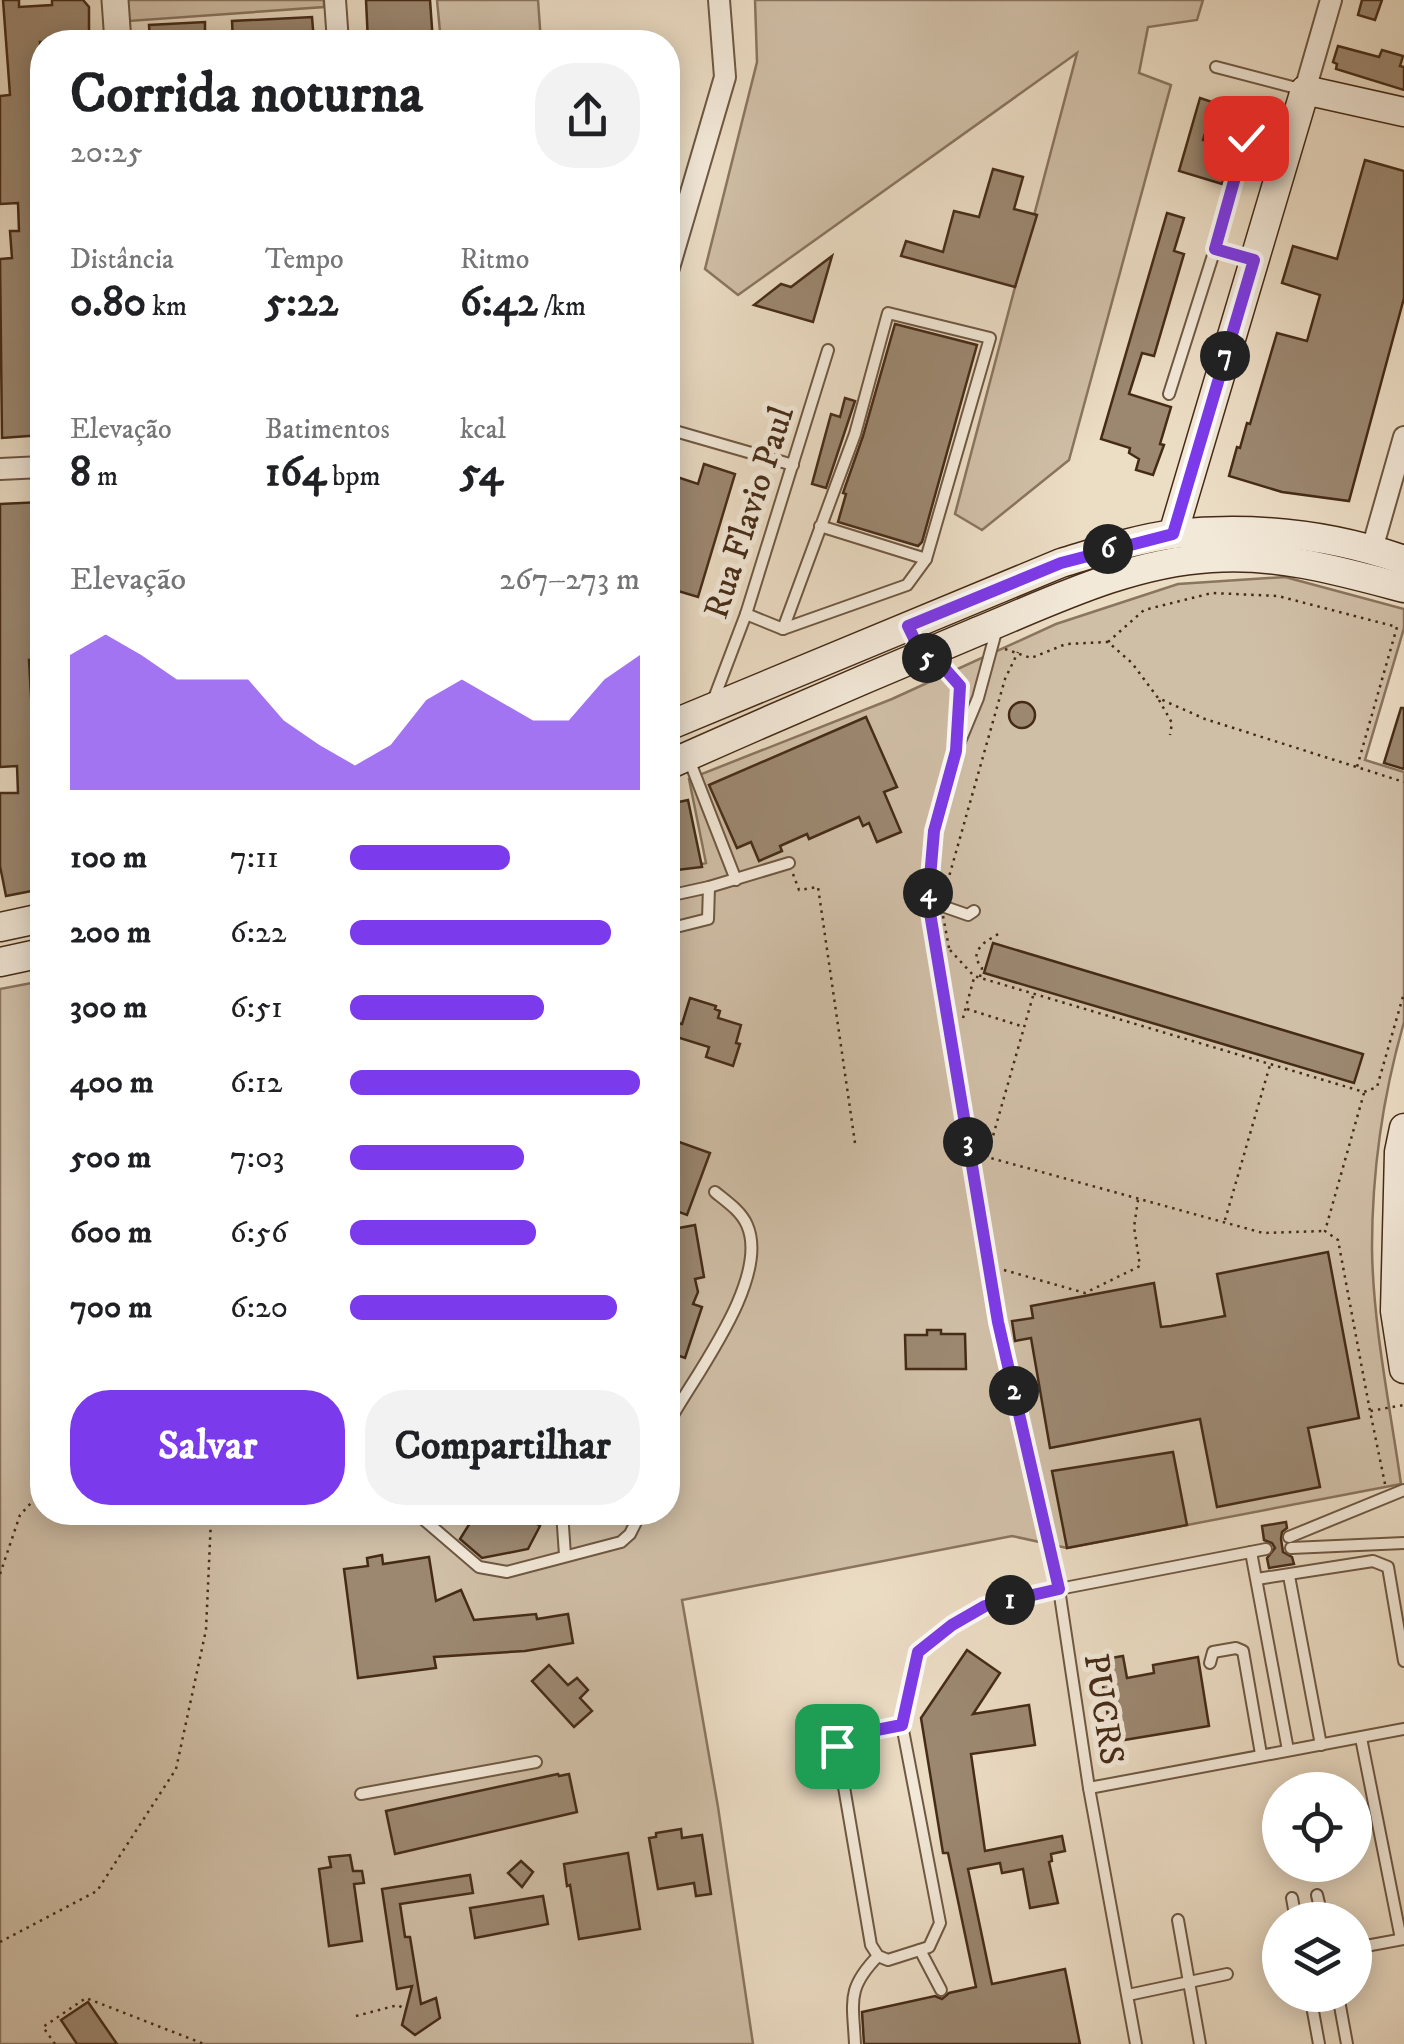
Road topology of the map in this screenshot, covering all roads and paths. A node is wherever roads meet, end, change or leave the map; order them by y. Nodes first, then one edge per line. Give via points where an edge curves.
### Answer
1 (115, 0) edge
2 (335, 0) edge
3 (719, 0) edge
4 (1331, 0) edge
5 (117, 30) edge
6 (337, 30) edge
7 (1216, 67) dead end
8 (1305, 90) junction
9 (1398, 113) edge
10 (1246, 138) dead end
11 (680, 230) edge
12 (1215, 249) junction
13 (1254, 260) junction
14 (828, 350) dead end
15 (1169, 394) dead end
16 (680, 432) edge
17 (1404, 438) edge
18 (793, 465) junction
19 (30, 468) edge
20 (0, 469) edge
21 (1398, 477) edge
22 (820, 526) junction
23 (1171, 548) junction
24 (1372, 549) junction
25 (926, 559) junction
26 (1404, 560) edge
27 (1404, 588) edge
28 (746, 614) junction
29 (908, 626) junction
30 (784, 628) junction
31 (995, 635) junction
32 (1108, 642) junction
33 (1018, 652) junction
34 (922, 655) junction
35 (1158, 698) junction
36 (720, 723) junction
37 (680, 725) edge
38 (1170, 735) dead end
39 (956, 751) junction
40 (680, 759) edge
41 (680, 765) edge
42 (1356, 768) junction
43 (1404, 782) edge
44 (789, 863) joint
45 (736, 880) junction
46 (709, 888) junction
47 (680, 894) edge
48 (928, 901) junction
49 (941, 905) junction
50 (974, 911) dead end
51 (30, 921) edge
52 (680, 926) edge
53 (0, 927) edge
54 (1000, 932) dead end
55 (30, 956) edge
56 (0, 962) edge
57 (977, 977) junction
58 (1404, 993) edge
59 (1034, 994) junction
60 (966, 1009) junction
61 (961, 1023) dead end
62 (1024, 1026) junction
63 (1270, 1064) junction
64 (1364, 1092) junction
65 (1404, 1128) edge
66 (982, 1140) dead end
67 (855, 1143) dead end
68 (987, 1157) junction
69 (715, 1192) dead end
70 (1138, 1198) junction
71 (1225, 1222) junction
72 (1325, 1231) junction
73 (994, 1267) dead end
74 (1404, 1369) edge
75 (680, 1403) edge
76 (1404, 1405) edge
77 (1370, 1411) junction
78 (1404, 1490) edge
79 (1387, 1496) junction
80 (30, 1504) edge
81 (212, 1525) edge
82 (430, 1525) edge
83 (563, 1525) edge
84 (634, 1525) edge
85 (1404, 1544) edge
86 (1266, 1548) dead end
87 (1251, 1552) junction
88 (565, 1555) junction
89 (0, 1574) edge
90 (1289, 1576) junction
91 (1257, 1580) junction
92 (1059, 1589) junction
93 (1404, 1661) edge
94 (1210, 1663) dead end
95 (902, 1725) junction
96 (1404, 1729) edge
97 (1361, 1738) junction
98 (1321, 1745) junction
99 (1288, 1750) junction
100 (1261, 1754) junction
101 (536, 1762) dead end
102 (1090, 1788) junction
103 (362, 1794) dead end
104 (1317, 1895) dead end
105 (1292, 1898) dead end
106 (1293, 1902) edge
107 (1318, 1902) edge
108 (1178, 1920) dead end
109 (1403, 1939) edge
110 (0, 1942) edge
111 (1372, 1945) edge
112 (920, 1950) junction
113 (878, 1956) junction
114 (1227, 1974) dead end
115 (1189, 1982) junction
116 (941, 1990) dead end
117 (1128, 1995) junction
118 (406, 2010) dead end
119 (1313, 2012) edge
120 (1341, 2012) edge
121 (356, 2016) dead end
122 (54, 2044) edge
123 (204, 2044) edge
124 (855, 2044) edge
125 (1136, 2044) edge
126 (1200, 2044) edge
127 (1319, 2044) edge
128 (1347, 2044) edge

1 - 5 street
2 - 6 street
3 - 11 street via 725,77
4 - 8 street
7 - 8 lane
8 - 9 main road
8 - 13 main road
10 - 12 lane
12 - 13 lane
12 - 15 lane
13 - 23 main road
14 - 18 lane, Rua Flavio Paul
16 - 18 lane
17 - 21 street
18 - 28 lane, Rua Flavio Paul
19 - 20 street
21 - 24 street
22 - 25 lane
22 - 25 lane via 855,434 888,312 990,338
22 - 30 lane
23 - 24 main road via 1263,532
23 - 27 main road via 1308,563
23 - 29 main road via 1061,563
23 - 31 main road
24 - 26 main road
25 - 30 lane via 907,586
28 - 30 lane
28 - 36 lane, Rua Flavio Paul
29 - 34 lane
29 - 36 main road
31 - 33 path
31 - 34 main road
31 - 39 lane
32 - 33 path via 1066,644 1031,658
32 - 35 path
32 - 42 path via 1144,610 1212,594 1278,596 1397,628
33 - 49 path, bridge
34 - 36 main road
34 - 39 lane via 960,686
35 - 38 path via 1172,723
35 - 42 path
36 - 37 main road
36 - 40 main road
39 - 48 lane, PUCRS via 934,831
41 - 45 lane
42 - 43 path
44 - 45 lane
44 - 67 path via 799,890 818,888
45 - 46 lane
46 - 47 lane
46 - 52 lane via 708,918
48 - 49 lane
48 - 92 lane, PUCRS via 998,1322
49 - 50 lane
49 - 57 path, bridge via 949,948
51 - 53 main road
54 - 57 path via 976,952 982,968
55 - 56 main road
57 - 59 path
57 - 60 path
58 - 64 path via 1376,1087
59 - 62 path
59 - 63 path
60 - 61 path
60 - 62 path
62 - 68 path
63 - 64 path
63 - 71 path
64 - 72 path
65 - 74 main road via 1395,1311
66 - 68 path
68 - 70 path
69 - 75 lane via 747,1226 748,1276
70 - 71 path
70 - 73 path via 1140,1266 1084,1294
71 - 72 path via 1263,1233
72 - 77 path via 1338,1240
76 - 77 path
77 - 79 path
78 - 79 lane
79 - 85 lane via 1290,1543
80 - 89 path
81 - 110 path via 206,1630 176,1769 97,1891
82 - 88 lane via 479,1567 507,1572
83 - 88 lane
84 - 88 lane via 620,1542
86 - 87 lane
87 - 91 lane
87 - 92 lane
90 - 91 lane
90 - 93 lane via 1373,1561 1388,1568
90 - 98 lane
91 - 99 lane
92 - 95 lane via 985,1606 918,1652
92 - 102 lane, PUCRS
94 - 100 lane via 1213,1652 1244,1651
95 - 112 lane via 940,1922 929,1947
95 - 113 lane via 846,1736 837,1746
96 - 97 lane
97 - 98 lane
97 - 109 lane
98 - 99 lane
99 - 100 lane
100 - 102 lane
101 - 103 lane
102 - 117 lane, PUCRS
104 - 107 lane
105 - 106 lane
108 - 115 lane
109 - 111 lane
112 - 113 lane via 888,1960
112 - 116 lane
113 - 124 lane via 852,1993
114 - 115 lane
115 - 117 lane
115 - 126 lane
117 - 125 lane, PUCRS
118 - 121 path via 398,2005
119 - 127 lane
120 - 128 lane
122 - 123 path via 44,2027 86,1998

